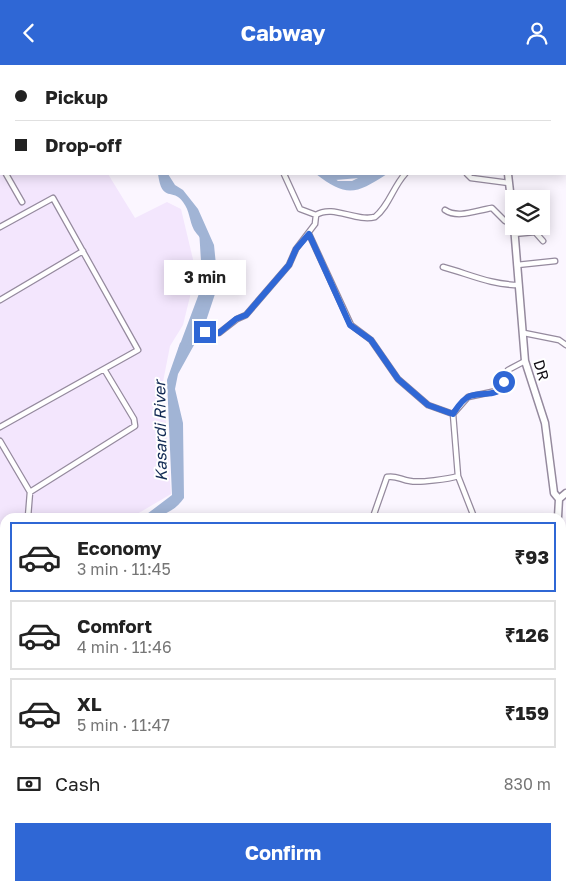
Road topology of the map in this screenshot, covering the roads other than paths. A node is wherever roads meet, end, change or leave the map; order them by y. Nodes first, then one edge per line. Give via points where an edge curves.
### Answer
1 (7, 175) edge
2 (284, 175) edge
3 (404, 175) edge
4 (468, 175) edge
5 (508, 175) edge
6 (509, 183) junction
7 (510, 190) edge
8 (22, 202) dead end
9 (445, 210) dead end
10 (316, 215) junction
11 (505, 221) edge
12 (0, 227) edge
13 (309, 234) junction
14 (514, 235) edge
15 (538, 235) edge
16 (543, 241) dead end
17 (83, 251) junction
18 (554, 261) dead end
19 (517, 265) junction
20 (443, 267) dead end
21 (519, 285) junction
22 (0, 300) edge
23 (205, 332) dead end
24 (524, 333) junction
25 (566, 345) edge
26 (525, 361) junction
27 (104, 369) junction
28 (453, 414) junction
29 (0, 427) edge
30 (0, 441) edge
31 (458, 476) junction
32 (30, 492) junction
33 (566, 493) edge
34 (559, 499) junction
35 (28, 513) edge
36 (374, 513) edge
37 (472, 513) edge
38 (558, 513) edge

1 - 8 street
2 - 10 street via 300,209
3 - 10 street via 375,217 359,218 328,211
4 - 6 street
5 - 6 street, DR
6 - 7 street, DR
9 - 11 street via 458,214 492,209
10 - 13 street
12 - 17 street via 53,199
13 - 23 street via 296,249 289,265 246,315 219,333
13 - 28 street via 350,325 371,340 398,379 428,405
14 - 19 street, DR
15 - 16 street
17 - 22 street
17 - 27 street via 138,350
18 - 19 street
19 - 21 street, DR
20 - 21 street via 479,280
21 - 24 street, DR
24 - 25 street via 559,340
24 - 26 street, DR
26 - 28 street via 508,370 500,391 468,397
26 - 34 street, DR via 545,423 554,493
27 - 29 street
27 - 32 street via 135,426
28 - 31 street
30 - 32 street
31 - 36 street via 411,482 393,475 387,477
31 - 37 street
32 - 35 street
33 - 34 street
34 - 38 street, DR

